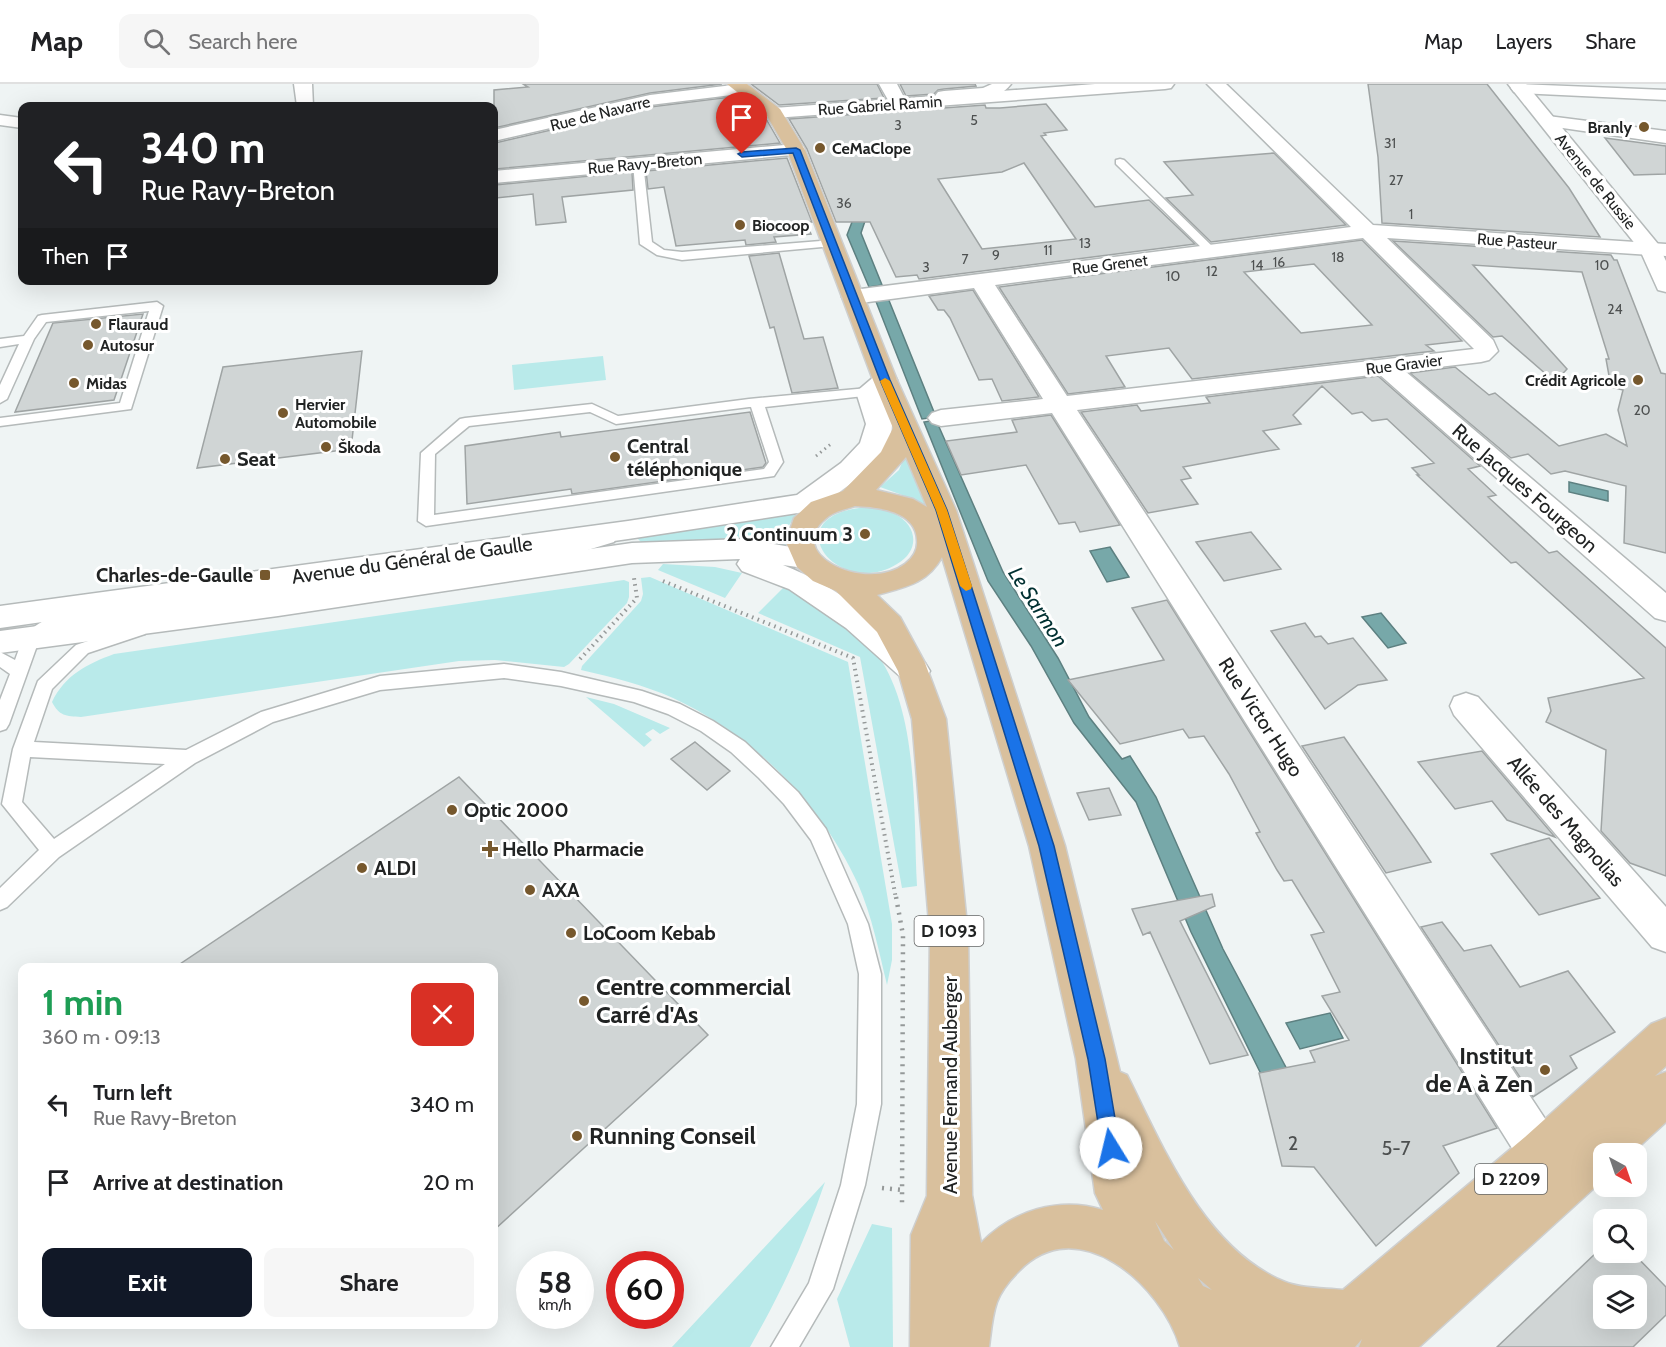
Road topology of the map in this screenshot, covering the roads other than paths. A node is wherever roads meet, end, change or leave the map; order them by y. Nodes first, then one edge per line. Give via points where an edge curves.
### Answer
1 (303, 84) edge
2 (888, 84) edge
3 (1002, 84) edge
4 (1165, 84) edge
5 (1216, 84) edge
6 (1518, 86) edge
7 (739, 87) edge
8 (1019, 89) edge
9 (1666, 95) edge
10 (927, 101) junction
11 (305, 102) edge
12 (898, 103) junction
13 (774, 113) junction
14 (0, 120) edge
15 (1548, 121) junction
16 (18, 122) edge
17 (498, 135) edge
18 (1666, 137) edge
19 (796, 150) junction
20 (1120, 162) dead end
21 (638, 163) junction
22 (498, 177) edge
23 (1368, 231) junction
24 (833, 243) junction
25 (1658, 250) edge
26 (1211, 251) junction
27 (980, 280) junction
28 (1666, 285) edge
29 (869, 295) junction
30 (28, 339) junction
31 (0, 343) edge
32 (1384, 366) junction
33 (876, 386) junction
34 (0, 399) edge
35 (1060, 404) junction
36 (758, 405) junction
37 (941, 418) dead end
38 (0, 422) edge
39 (905, 429) junction
40 (853, 497) junction
41 (814, 504) junction
42 (934, 528) junction
43 (628, 531) junction
44 (714, 549) junction
45 (804, 558) junction
46 (847, 584) junction
47 (278, 605) junction
48 (1666, 610) edge
49 (0, 617) edge
50 (32, 637) junction
51 (0, 642) edge
52 (0, 658) edge
53 (914, 671) junction
54 (19, 672) junction
55 (1466, 706) dead end
56 (0, 723) edge
57 (22, 749) junction
58 (188, 758) junction
59 (52, 851) junction
60 (0, 901) edge
61 (1666, 935) edge
62 (1666, 1038) edge
63 (1097, 1059) junction
64 (1666, 1093) edge
65 (1541, 1153) junction
66 (1147, 1256) junction
67 (1187, 1303) junction
68 (1367, 1331) edge
69 (955, 1339) edge
70 (784, 1347) edge
71 (1204, 1347) edge

1 - 11 street
2 - 12 street
3 - 10 street via 987,93
4 - 8 street, Rue Gabriel Ramin
5 - 23 street, Rue Gravier
6 - 9 street
6 - 15 street, Avenue de Russie
7 - 13 main road
7 - 17 street, Rue de Navarre via 650,100
8 - 10 street, Rue Gabriel Ramin
10 - 12 street, Rue Gabriel Ramin
12 - 13 street, Rue Gabriel Ramin
13 - 19 main road
14 - 16 street
15 - 18 street
15 - 25 street, Avenue de Russie
19 - 21 street, Rue Ravy-Breton
19 - 24 main road
20 - 26 lane
21 - 22 street, Rue Ravy-Breton
21 - 24 lane via 646,244 661,253 682,256
23 - 25 street, Rue Pasteur
23 - 26 street, Rue Grenet
23 - 32 street, Rue Gravier via 1485,345 1486,351 1480,355
24 - 29 main road
25 - 28 street, Avenue de Russie
26 - 27 street, Rue Grenet
27 - 29 street, Rue Grenet
27 - 35 street, Rue Victor Hugo
29 - 33 main road
30 - 31 lane
30 - 34 lane
30 - 38 lane via 42,319 157,306 126,406
32 - 35 street, Rue Gravier
32 - 48 street, Rue Jacques Fourgeon
33 - 36 lane
33 - 39 main road
33 - 41 street via 879,425 869,453
35 - 37 street, Rue Gravier
35 - 65 street, Rue Victor Hugo
36 - 36 lane via 616,420 592,408 465,422 428,453 426,521 769,473 776,462
39 - 40 main road via 893,456
39 - 42 main road
40 - 41 main road
40 - 42 main road via 899,504
41 - 43 street, Avenue du Général de Gaulle
41 - 45 main road via 801,529 799,543
42 - 46 main road via 926,560 913,573 870,586
42 - 63 main road via 994,671 1047,846
43 - 49 street, Avenue du Général de Gaulle
43 - 50 lane via 581,547 61,621 42,628
44 - 45 street, Avenue du Général de Gaulle
44 - 47 street, Avenue du Général de Gaulle via 632,553
44 - 53 street, Avenue du Général de Gaulle via 799,582 857,620
45 - 46 main road via 828,578
46 - 53 main road, Avenue Fernand Auberger / D 1093 via 889,625
47 - 50 street, Avenue du Général de Gaulle
47 - 57 lane via 132,632 82,650 44,686
50 - 51 street, Avenue du Général de Gaulle
50 - 54 lane
52 - 54 lane
53 - 69 main road, Avenue Fernand Auberger / D 1093 via 929,718 949,935 949,1195 934,1235
54 - 56 lane
55 - 61 street, Allée des Magnolias
57 - 58 lane
57 - 59 lane via 12,804
58 - 59 lane
58 - 70 lane via 267,717 380,682 504,671 561,679 674,709 738,747 791,798 819,835 858,924 870,974 869,1104 853,1185 820,1289
59 - 60 lane
62 - 65 main road, D 2209
63 - 66 main road via 1118,1193
63 - 68 main road via 1156,1181 1181,1222 1229,1277 1279,1304
64 - 68 main road, D 2209
65 - 68 main road, D 2209
66 - 67 main road via 1169,1277
66 - 69 main road via 1110,1234 1072,1226 1035,1232 1003,1251 979,1283
67 - 68 main road, D 2209 via 1268,1346 1325,1345
67 - 71 main road

